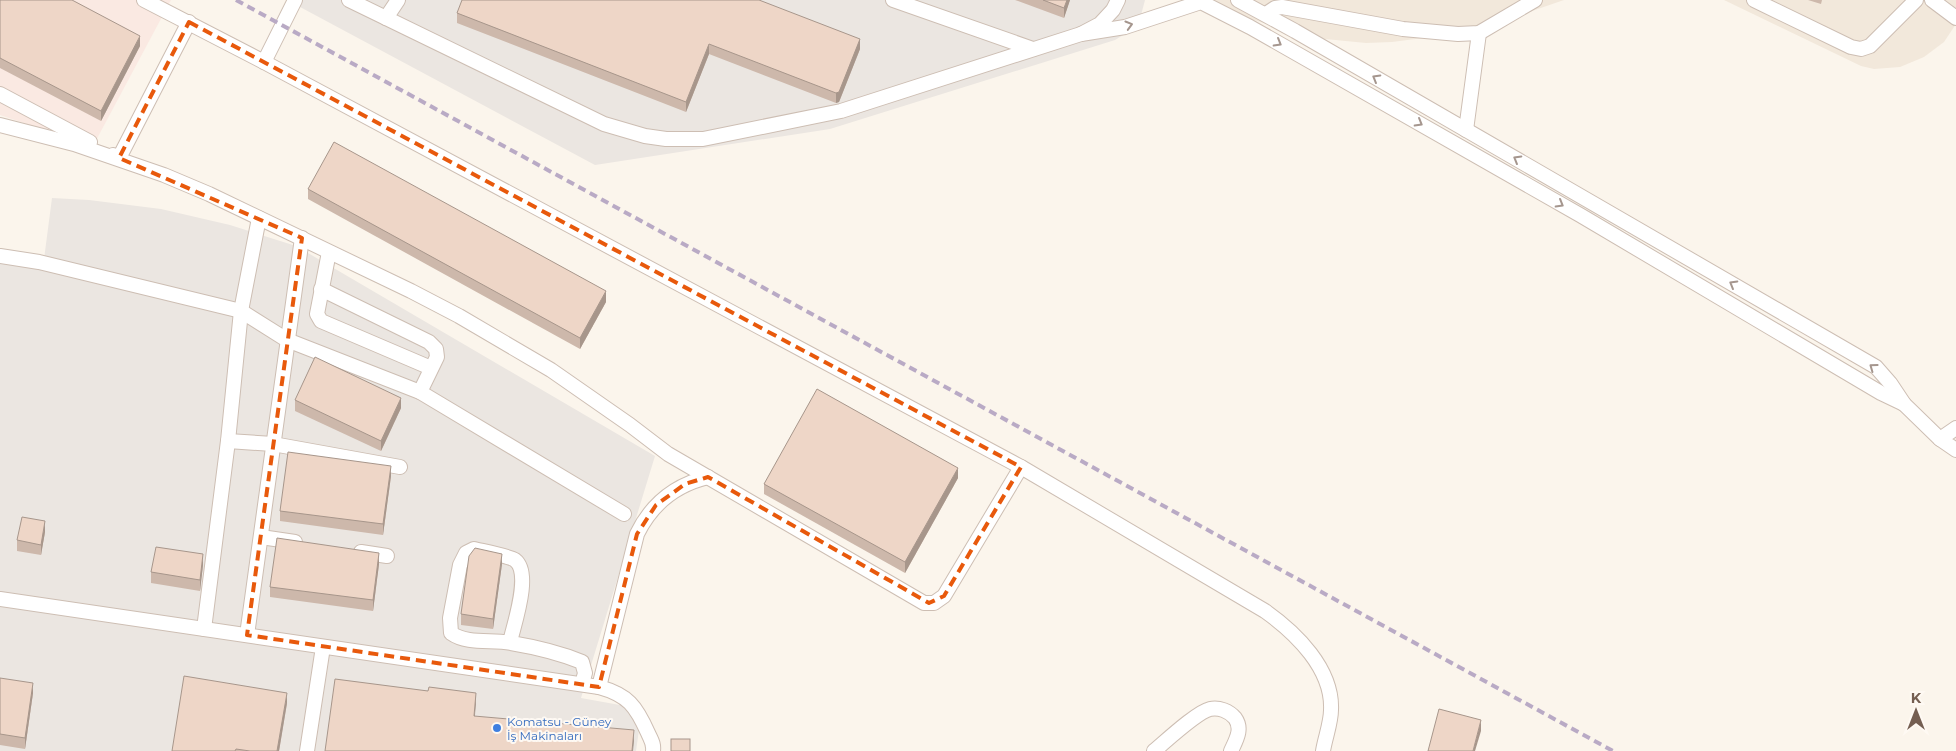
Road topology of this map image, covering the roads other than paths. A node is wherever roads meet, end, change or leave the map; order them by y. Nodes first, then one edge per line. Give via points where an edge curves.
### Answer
1 (144, 0) edge
2 (295, 0) edge
3 (349, 0) edge
4 (398, 0) edge
5 (893, 0) edge
6 (1118, 0) edge
7 (1238, 0) edge
8 (1535, 0) edge
9 (1754, 0) edge
10 (1932, 0) edge
11 (1199, 1) edge
12 (1907, 3) edge
13 (1266, 14) junction
14 (386, 18) junction
15 (1956, 18) edge
16 (189, 22) junction
17 (1479, 33) junction
18 (1081, 34) junction
19 (1033, 49) junction
20 (264, 62) junction
21 (0, 94) edge
22 (0, 125) edge
23 (1466, 130) junction
24 (119, 158) junction
25 (259, 218) junction
26 (302, 238) junction
27 (329, 252) junction
28 (0, 256) edge
29 (322, 288) junction
30 (241, 311) junction
31 (288, 340) junction
32 (431, 368) junction
33 (420, 392) junction
34 (1904, 404) junction
35 (1956, 428) edge
36 (1940, 439) junction
37 (228, 441) junction
38 (273, 444) junction
39 (1956, 450) edge
40 (1021, 466) junction
41 (400, 467) dead end
42 (708, 477) junction
43 (624, 514) dead end
44 (260, 537) junction
45 (309, 544) edge
46 (348, 550) edge
47 (387, 556) dead end
48 (0, 599) edge
49 (204, 629) junction
50 (247, 635) junction
51 (510, 642) junction
52 (323, 647) junction
53 (582, 684) junction
54 (599, 687) junction
55 (307, 751) edge
56 (653, 751) edge
57 (1154, 751) edge
58 (1231, 751) edge
59 (1323, 751) edge

1 - 16 street
2 - 20 street
3 - 14 street
4 - 14 street
5 - 19 street
6 - 18 street via 1100,24
7 - 13 street
8 - 17 street
9 - 12 street via 1856,48 1874,44
10 - 15 street
18 -> 11 street via 1125,26
11 -> 34 street via 1580,215 1881,394
13 - 17 street via 1282,7 1419,31
23 -> 13 street
14 - 19 street via 604,124 666,139 722,136 842,110
16 - 20 street
16 - 24 street
17 - 23 street
18 - 19 street
20 - 40 street
21 - 24 street
22 - 24 street
34 -> 23 street via 1876,367
24 - 25 street
25 - 26 street
25 - 30 street
26 - 27 street
26 - 31 street
27 - 29 street
27 - 42 street via 506,342 591,397 668,454
28 - 30 street via 39,262
29 - 32 street via 428,342 436,349 437,357
29 - 32 street via 317,314 321,321
30 - 31 street
30 - 37 street
31 - 33 street
31 - 38 street
32 - 33 street
33 - 43 street
34 - 36 street
35 - 36 street
36 - 39 street
37 - 38 street
37 - 49 street
38 - 41 street
38 - 44 street
40 - 42 street via 944,596 929,604
40 - 59 street via 1265,611 1292,632 1317,664 1326,684 1331,710
42 - 54 street via 685,484 664,497 642,524
44 - 45 street
44 - 50 street
46 - 47 street
48 - 49 street
49 - 50 street
50 - 52 street
51 - 51 street via 459,639 451,633 450,618 460,565 466,553 474,549 514,560 521,569 523,584
51 - 53 street via 582,662 585,673
52 - 53 street
52 - 55 street
53 - 54 street
54 - 56 street via 623,696 638,712 654,745
57 - 58 street via 1204,712 1215,708 1226,711 1238,723 1239,733

